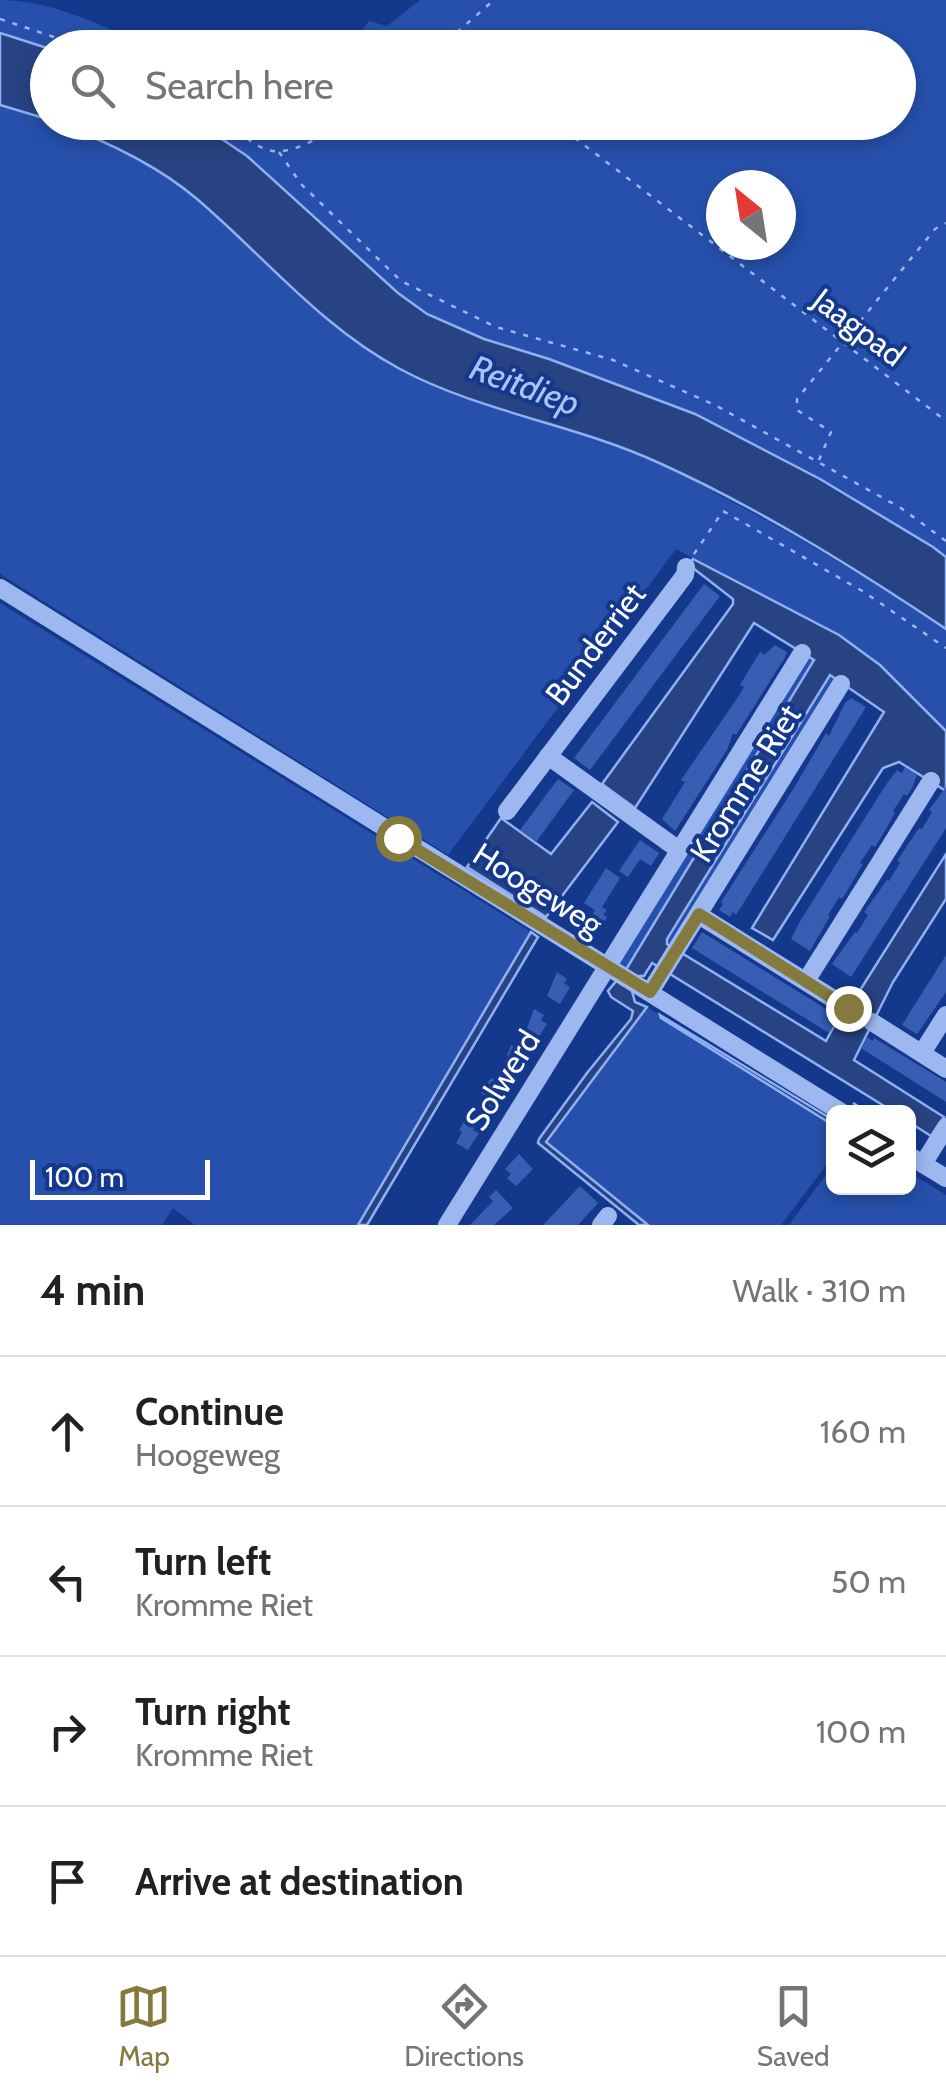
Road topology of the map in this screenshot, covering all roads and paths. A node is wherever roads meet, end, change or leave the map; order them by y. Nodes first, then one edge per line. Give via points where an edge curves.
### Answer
1 (494, 0) edge
2 (0, 19) edge
3 (33, 30) edge
4 (460, 30) edge
5 (251, 140) edge
6 (312, 140) edge
7 (577, 140) edge
8 (279, 152) junction
9 (946, 223) edge
10 (842, 343) junction
11 (946, 422) edge
12 (817, 462) junction
13 (946, 541) edge
14 (690, 561) joint
15 (0, 588) edge
16 (946, 648) edge
17 (802, 653) dead end
18 (842, 684) dead end
19 (548, 756) junction
20 (931, 782) dead end
21 (507, 811) dead end
22 (679, 850) junction
23 (699, 914) junction
24 (612, 970) junction
25 (806, 981) junction
26 (646, 989) junction
27 (848, 1008) dead end
28 (946, 1016) edge
29 (872, 1022) dead end
30 (922, 1053) junction
31 (946, 1069) edge
32 (830, 1105) edge
33 (946, 1127) edge
34 (916, 1159) edge
35 (946, 1178) edge
36 (446, 1225) edge

1 - 4 path
2 - 3 path
5 - 8 path
6 - 8 path
7 - 10 path, Jaagpad
8 - 12 path via 301,184 401,281 496,327 613,360 716,405
9 - 10 path
10 - 11 path, Jaagpad
10 - 12 path via 797,399 797,410 832,432
12 - 13 path
14 - 16 path via 723,511
14 - 19 street, Bunderriet
15 - 24 street, Hoogeweg
17 - 22 street
18 - 23 street, Kromme Riet
19 - 21 street, Bunderriet
19 - 22 street, Bunderriet
20 - 25 street
22 - 24 street
23 - 25 street, Kromme Riet
23 - 26 street, Kromme Riet
24 - 26 street, Hoogeweg
24 - 36 street, Solwerd
25 - 27 street, Kromme Riet
26 - 32 street, Hoogeweg
28 - 30 street
29 - 30 street
30 - 31 street
33 - 34 street
34 - 35 street

